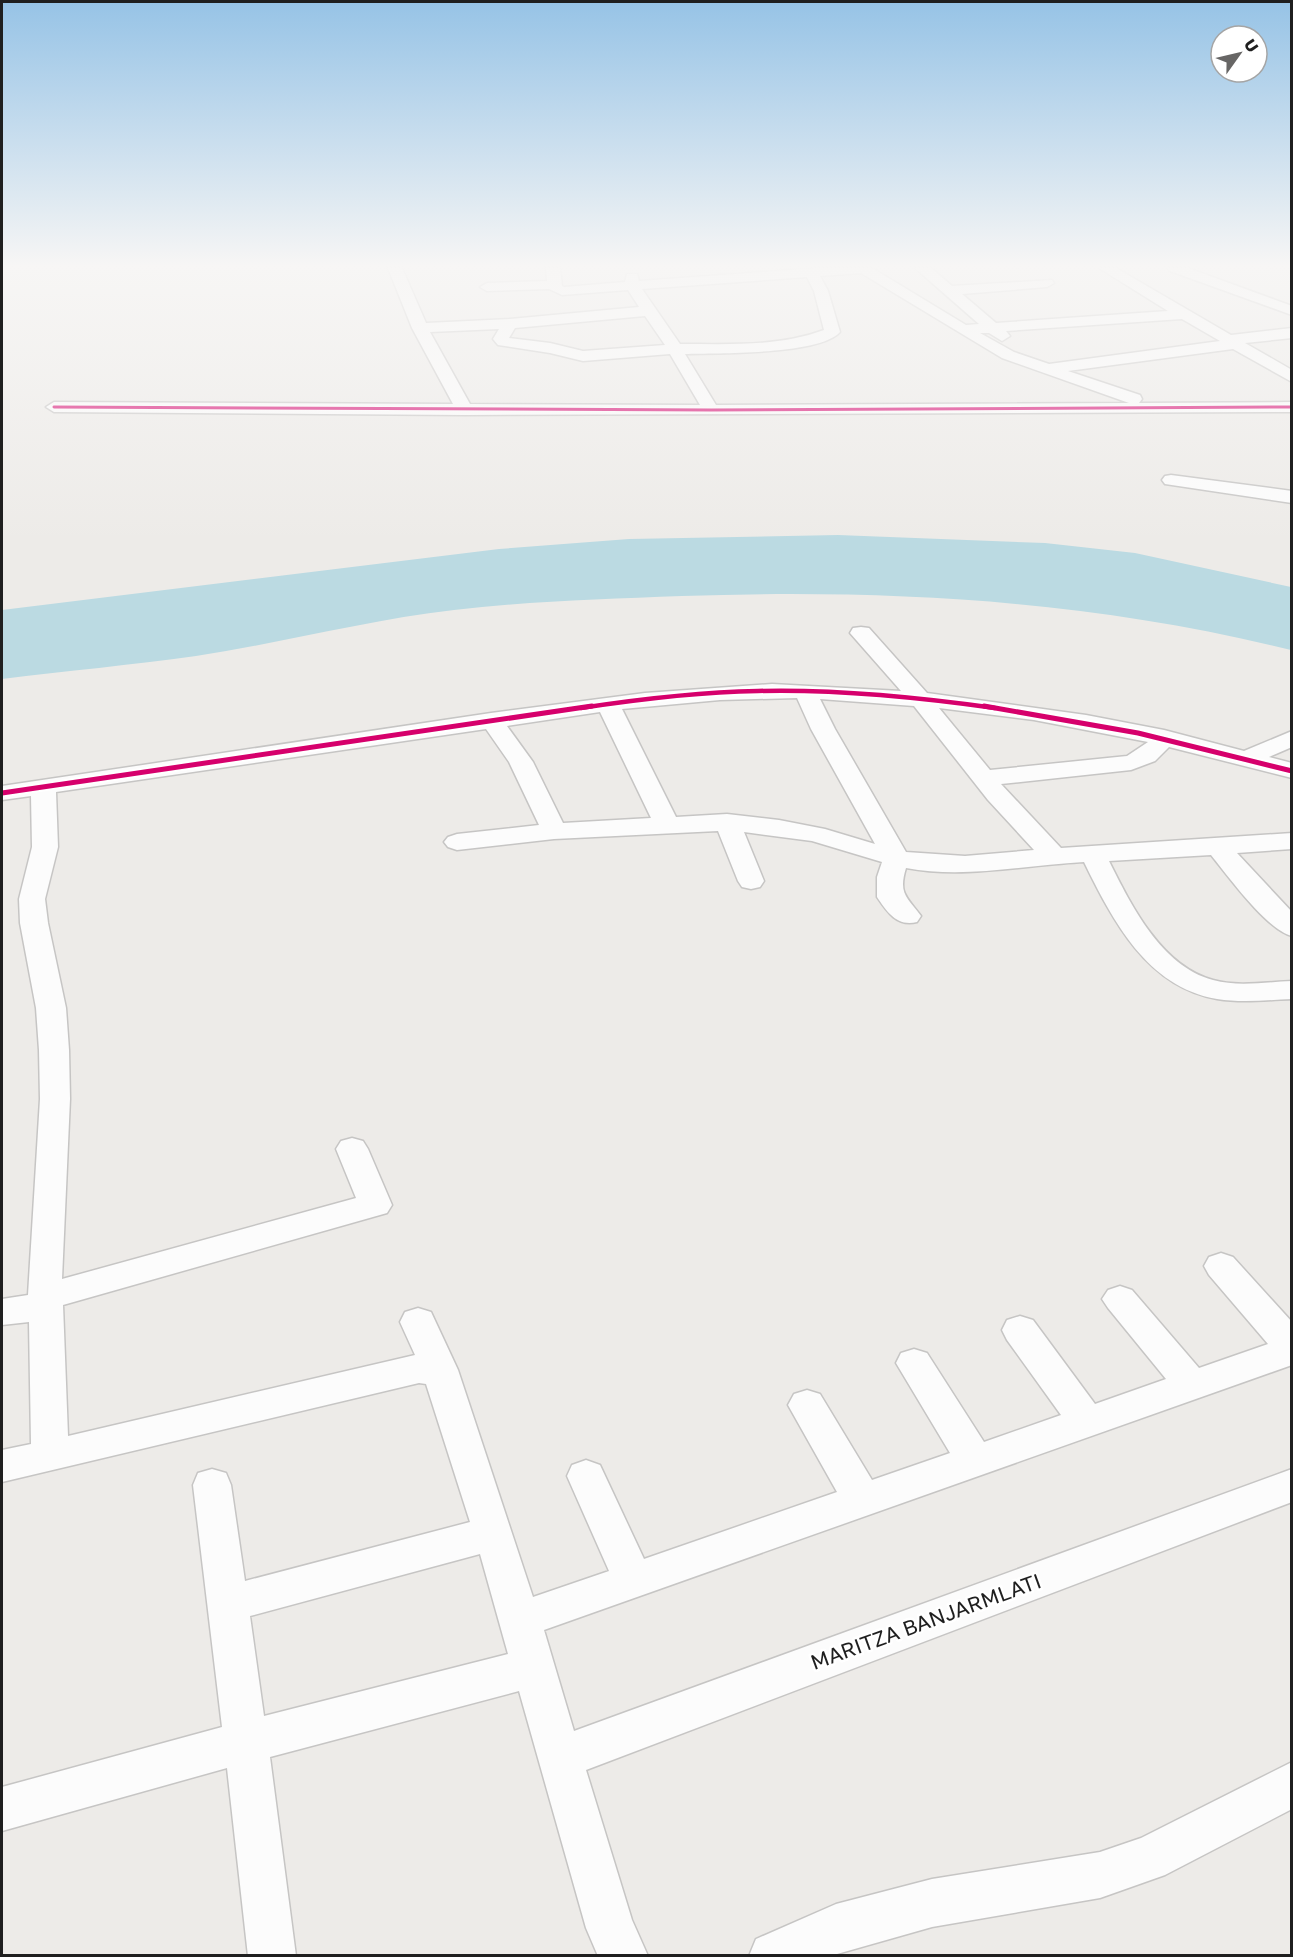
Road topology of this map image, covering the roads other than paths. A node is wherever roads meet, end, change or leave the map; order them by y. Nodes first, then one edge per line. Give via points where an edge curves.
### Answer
1 (437, 359) edge
2 (681, 359) edge
3 (1021, 359) edge
4 (1108, 359) edge
5 (1267, 359) edge
6 (1283, 367) edge
7 (1046, 368) junction
8 (1292, 377) edge
9 (1153, 406) junction
10 (54, 407) dead end
11 (1292, 407) edge
12 (465, 410) junction
13 (711, 410) junction
14 (1171, 480) dead end
15 (1292, 498) edge
16 (861, 633) dead end
17 (805, 691) junction
18 (920, 699) junction
19 (608, 704) junction
20 (490, 720) junction
21 (1164, 737) junction
22 (1292, 738) edge
23 (1247, 758) junction
24 (1292, 771) edge
25 (983, 778) junction
26 (43, 787) junction
27 (2, 793) edge
28 (728, 822) junction
29 (667, 825) junction
30 (554, 831) junction
31 (1292, 841) edge
32 (457, 842) dead end
33 (1219, 848) junction
34 (1054, 856) junction
35 (1094, 856) junction
36 (896, 858) junction
37 (751, 881) dead end
38 (908, 916) dead end
39 (1292, 928) edge
40 (1292, 990) edge
41 (352, 1149) dead end
42 (1221, 1266) dead end
43 (1120, 1299) dead end
44 (45, 1301) junction
45 (2, 1312) edge
46 (418, 1322) dead end
47 (1020, 1330) dead end
48 (1292, 1349) edge
49 (914, 1363) dead end
50 (440, 1370) junction
51 (1192, 1385) junction
52 (807, 1405) dead end
53 (1087, 1422) junction
54 (50, 1456) junction
55 (975, 1461) junction
56 (2, 1466) edge
57 (586, 1476) dead end
58 (212, 1485) dead end
59 (1292, 1485) edge
60 (862, 1501) junction
61 (494, 1533) junction
62 (633, 1581) junction
63 (228, 1604) junction
64 (520, 1620) junction
65 (534, 1666) junction
66 (246, 1742) junction
67 (560, 1758) junction
68 (1292, 1784) edge
69 (2, 1809) edge
70 (272, 1956) edge
71 (624, 1956) edge
72 (773, 1956) edge

1 - 12 street
2 - 13 street
3 - 7 street
4 - 7 street
5 - 6 street
6 - 8 street
7 - 9 street
9 - 11 street
9 - 13 street
10 - 12 street
12 - 13 street
14 - 15 street
16 - 18 street
17 - 18 street
17 - 19 street via 704,694
17 - 36 street
18 - 21 street via 1006,708
18 - 25 street
19 - 20 street
19 - 29 street
20 - 26 street
20 - 30 street via 520,762
21 - 23 street
21 - 25 street via 1147,757 1131,763
22 - 23 street
23 - 24 street
25 - 34 street
26 - 27 street
26 - 44 street via 45,847 32,899 51,1008 54,1050
28 - 29 street
28 - 36 street via 799,831
28 - 37 street
29 - 30 street
30 - 32 street
31 - 33 street
33 - 35 street
33 - 39 street
34 - 35 street
34 - 36 street via 1000,863 933,864
35 - 40 street via 1143,944 1181,976 1234,993
36 - 38 street via 890,877 890,897
41 - 44 street via 375,1205
42 - 48 street
43 - 51 street
44 - 45 street
44 - 54 street
46 - 50 street
47 - 53 street
48 - 51 street
49 - 55 street
50 - 54 street via 419,1369
50 - 61 street
51 - 53 street
52 - 60 street
53 - 55 street
54 - 56 street
55 - 60 street
57 - 62 street
58 - 63 street
59 - 67 street, MARITZA BANJARMLATI
60 - 62 street
61 - 63 street
61 - 64 street
62 - 64 street
63 - 66 street
64 - 65 street
65 - 66 street
65 - 67 street
66 - 69 street
66 - 70 street
67 - 71 street via 610,1928
68 - 72 street via 1149,1859 1100,1875 932,1903 836,1928

